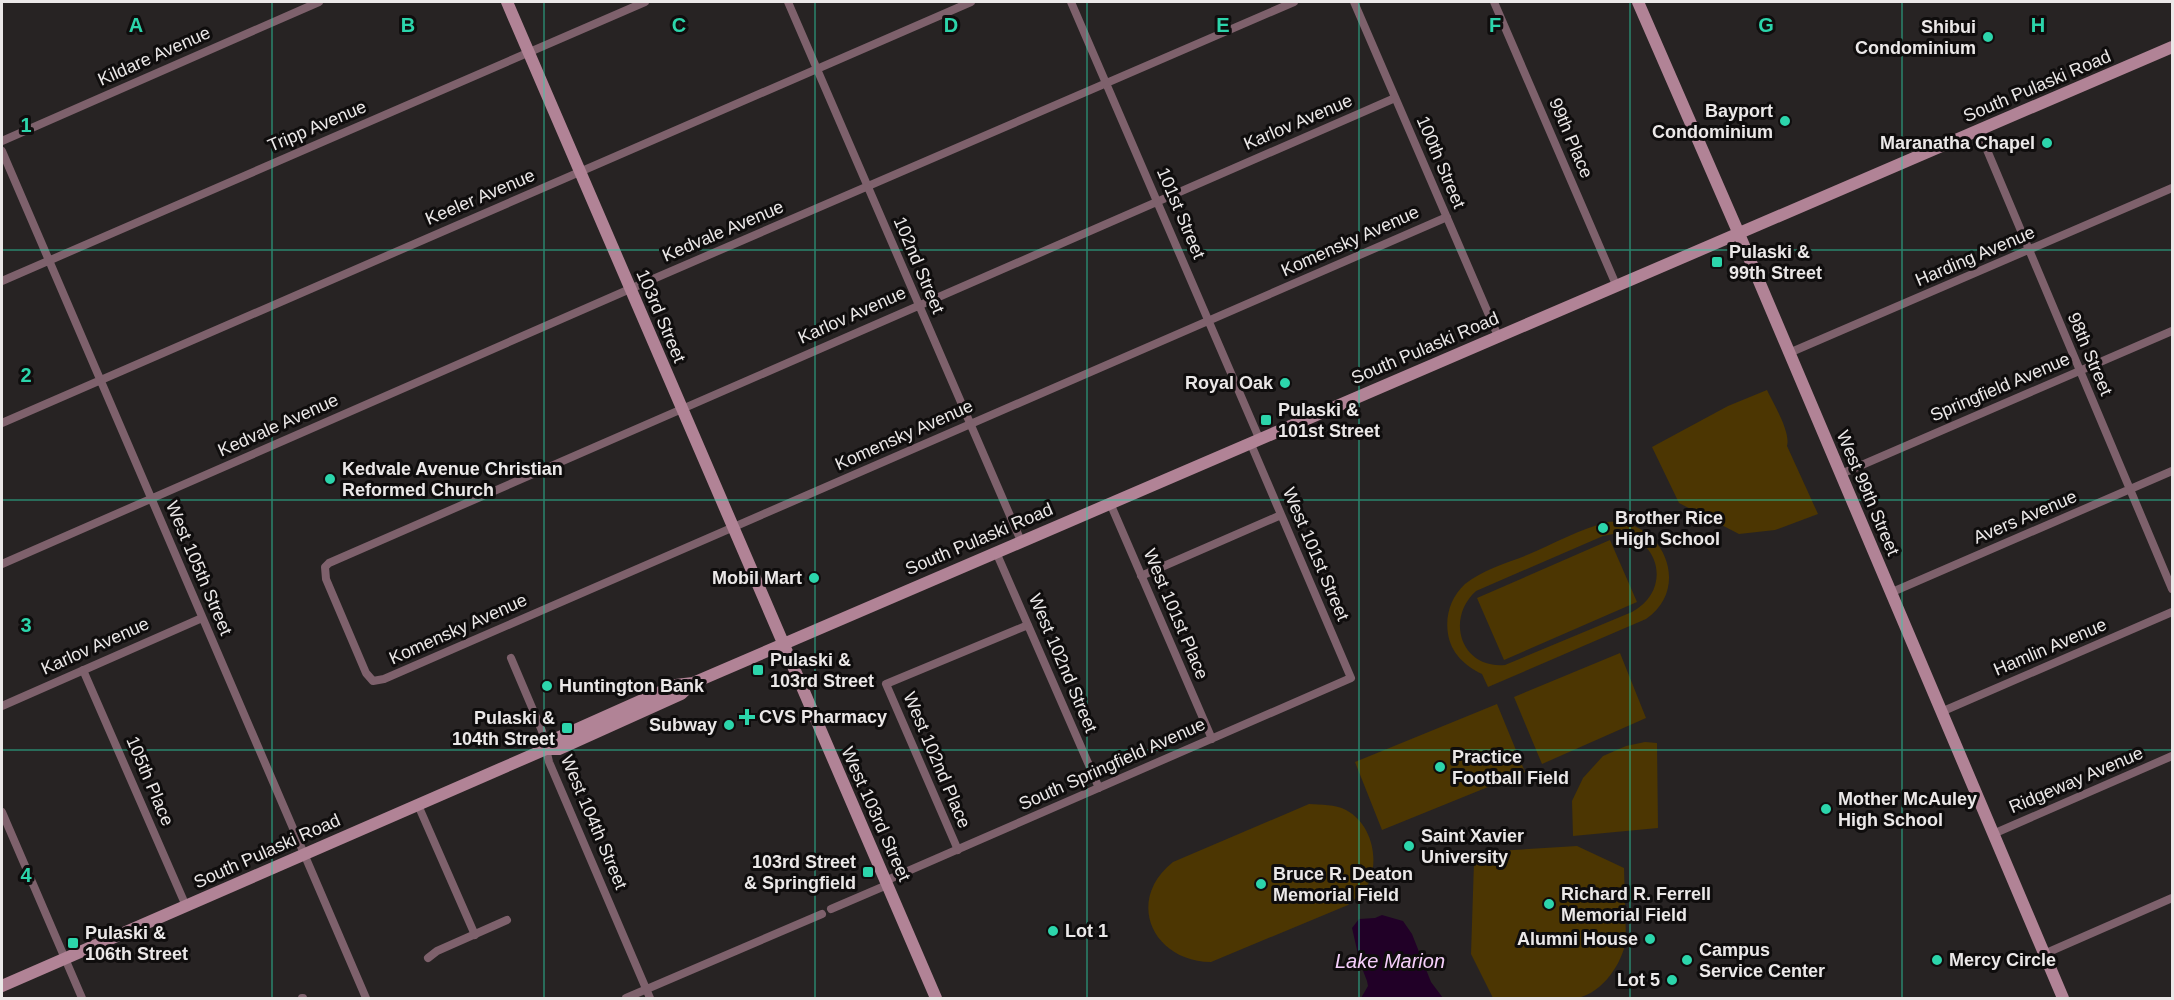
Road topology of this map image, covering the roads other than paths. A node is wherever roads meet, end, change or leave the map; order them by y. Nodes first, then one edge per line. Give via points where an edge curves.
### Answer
1 (319, 2) edge
2 (507, 2) edge
3 (645, 2) edge
4 (788, 2) edge
5 (971, 2) edge
6 (1071, 2) edge
7 (1294, 2) edge
8 (1354, 2) edge
9 (1494, 2) edge
10 (1638, 2) edge
11 (2172, 47) edge
12 (529, 52) junction
13 (818, 68) junction
14 (1107, 83) junction
15 (1395, 98) junction
16 (1978, 131) junction
17 (2, 141) edge
18 (2, 151) edge
19 (580, 171) junction
20 (868, 186) junction
21 (2172, 188) edge
22 (1157, 201) junction
23 (1447, 217) junction
24 (1739, 234) junction
25 (2028, 251) junction
26 (49, 260) junction
27 (2, 281) edge
28 (1617, 287) junction
29 (630, 289) junction
30 (918, 305) junction
31 (1209, 321) junction
32 (2172, 331) edge
33 (1498, 336) junction
34 (1789, 353) junction
35 (2079, 371) junction
36 (100, 380) junction
37 (681, 408) junction
38 (2, 423) edge
39 (970, 424) junction
40 (1254, 440) junction
41 (2172, 471) edge
42 (1840, 474) junction
43 (2130, 490) junction
44 (151, 498) junction
45 (1110, 503) junction
46 (1281, 515) junction
47 (733, 528) junction
48 (1021, 541) junction
49 (996, 552) junction
50 (2, 564) edge
51 (1141, 576) junction
52 (2172, 589) edge
53 (1890, 593) junction
54 (2172, 612) edge
55 (202, 618) junction
56 (1028, 625) junction
57 (782, 644) junction
58 (511, 658) dead end
59 (83, 670) junction
60 (1352, 678) joint
61 (373, 681) joint
62 (2, 706) edge
63 (1941, 712) junction
64 (1212, 739) junction
65 (546, 749) junction
66 (2172, 756) edge
67 (1099, 788) junction
68 (418, 805) junction
69 (2, 812) edge
70 (1993, 834) junction
71 (958, 850) junction
72 (304, 854) junction
73 (886, 883) junction
74 (2172, 898) edge
75 (186, 906) junction
76 (831, 909) dead end
77 (822, 914) dead end
78 (507, 920) dead end
79 (475, 935) junction
80 (2044, 954) junction
81 (428, 958) dead end
82 (64, 959) junction
83 (2, 986) edge
84 (646, 990) junction
85 (82, 999) edge
86 (366, 999) edge
87 (626, 999) edge
88 (650, 999) edge
89 (936, 999) edge
90 (2063, 999) edge

1 - 17 street, Kildare Avenue
2 - 12 main road, 103rd Street
3 - 12 street, Tripp Avenue
4 - 13 street, 102nd Street
5 - 13 street, Keeler Avenue
6 - 14 street, 101st Street
7 - 14 street, Kedvale Avenue
8 - 15 street, 100th Street
9 - 28 street, 99th Place
10 - 24 main road, West 99th Street
11 - 16 main road, South Pulaski Road
12 - 19 main road, 103rd Street
12 - 26 street, Tripp Avenue
13 - 19 street, Keeler Avenue
13 - 20 street, 102nd Street
14 - 20 street, Kedvale Avenue
14 - 22 street, 101st Street
15 - 22 street, Karlov Avenue
15 - 23 street, 100th Street
16 - 24 main road, South Pulaski Road
16 - 25 street, 98th Street
18 - 26 street, West 105th Street
19 - 29 main road, 103rd Street
19 - 36 street, Keeler Avenue
20 - 29 street, Kedvale Avenue
20 - 30 street, 102nd Street
21 - 25 street, Harding Avenue
22 - 30 street, Karlov Avenue
22 - 31 street, 101st Street
23 - 31 street, Komensky Avenue
23 - 33 street, 100th Street
24 - 28 main road, South Pulaski Road
24 - 34 main road, West 99th Street
25 - 34 street, Harding Avenue
25 - 35 street, 98th Street
26 - 27 street, Tripp Avenue
26 - 36 street, West 105th Street
28 - 33 main road, South Pulaski Road
29 - 37 main road, 103rd Street
29 - 44 street, Kedvale Avenue
30 - 37 street, Karlov Avenue
30 - 39 street, 102nd Street
31 - 39 street, Komensky Avenue
31 - 40 street, 101st Street
32 - 35 street, Springfield Avenue
33 - 40 main road, South Pulaski Road
34 - 42 main road, West 99th Street
35 - 42 street, Springfield Avenue
35 - 43 street, 98th Street
36 - 38 street, Keeler Avenue
36 - 44 street, West 105th Street
37 - 47 main road, 103rd Street
37 - 61 street, Karlov Avenue via 325,567 326,579 366,673
39 - 47 street, Komensky Avenue
39 - 48 street, 102nd Street
40 - 45 main road, South Pulaski Road
40 - 46 street, West 101st Street
41 - 43 street, Avers Avenue
42 - 53 main road, West 99th Street
43 - 52 street, 98th Street
43 - 53 street, Avers Avenue
44 - 50 street, Kedvale Avenue
44 - 55 street, West 105th Street
45 - 48 main road, South Pulaski Road
45 - 51 street, West 101st Place
46 - 51 street
46 - 60 street, West 101st Street
47 - 57 main road, 103rd Street
47 - 61 street, Komensky Avenue
48 - 49 main road, South Pulaski Road
49 - 56 street, West 102nd Street
49 - 57 main road, South Pulaski Road
51 - 64 street, West 101st Place
53 - 63 main road, West 99th Street
54 - 63 street, Hamlin Avenue
55 - 59 street, Karlov Avenue
55 - 72 street, West 105th Street
56 - 67 street, West 102nd Street
56 - 71 street, West 102nd Place via 886,684
57 - 65 main road, South Pulaski Road via 588,724 555,739
57 - 73 main road, West 103rd Street
58 - 65 street, West 104th Street
59 - 62 street, Karlov Avenue
59 - 75 street, 105th Place
60 - 64 street, South Springfield Avenue
63 - 70 main road, West 99th Street
64 - 67 street, South Springfield Avenue
65 - 68 main road, South Pulaski Road
65 - 84 street, West 104th Street
66 - 70 street, Ridgeway Avenue
67 - 71 street, South Springfield Avenue
68 - 72 main road, South Pulaski Road
68 - 79 street
69 - 82 street
70 - 80 main road, West 99th Street
71 - 73 street, South Springfield Avenue
72 - 75 main road, South Pulaski Road
72 - 86 street, West 105th Street
73 - 76 street, South Springfield Avenue
73 - 89 main road, West 103rd Street
74 - 80 street
75 - 82 main road, South Pulaski Road
77 - 84 street
78 - 79 street
79 - 81 street
80 - 90 main road, West 99th Street
82 - 83 main road, South Pulaski Road
82 - 85 street
84 - 87 street
84 - 88 street, West 104th Street

